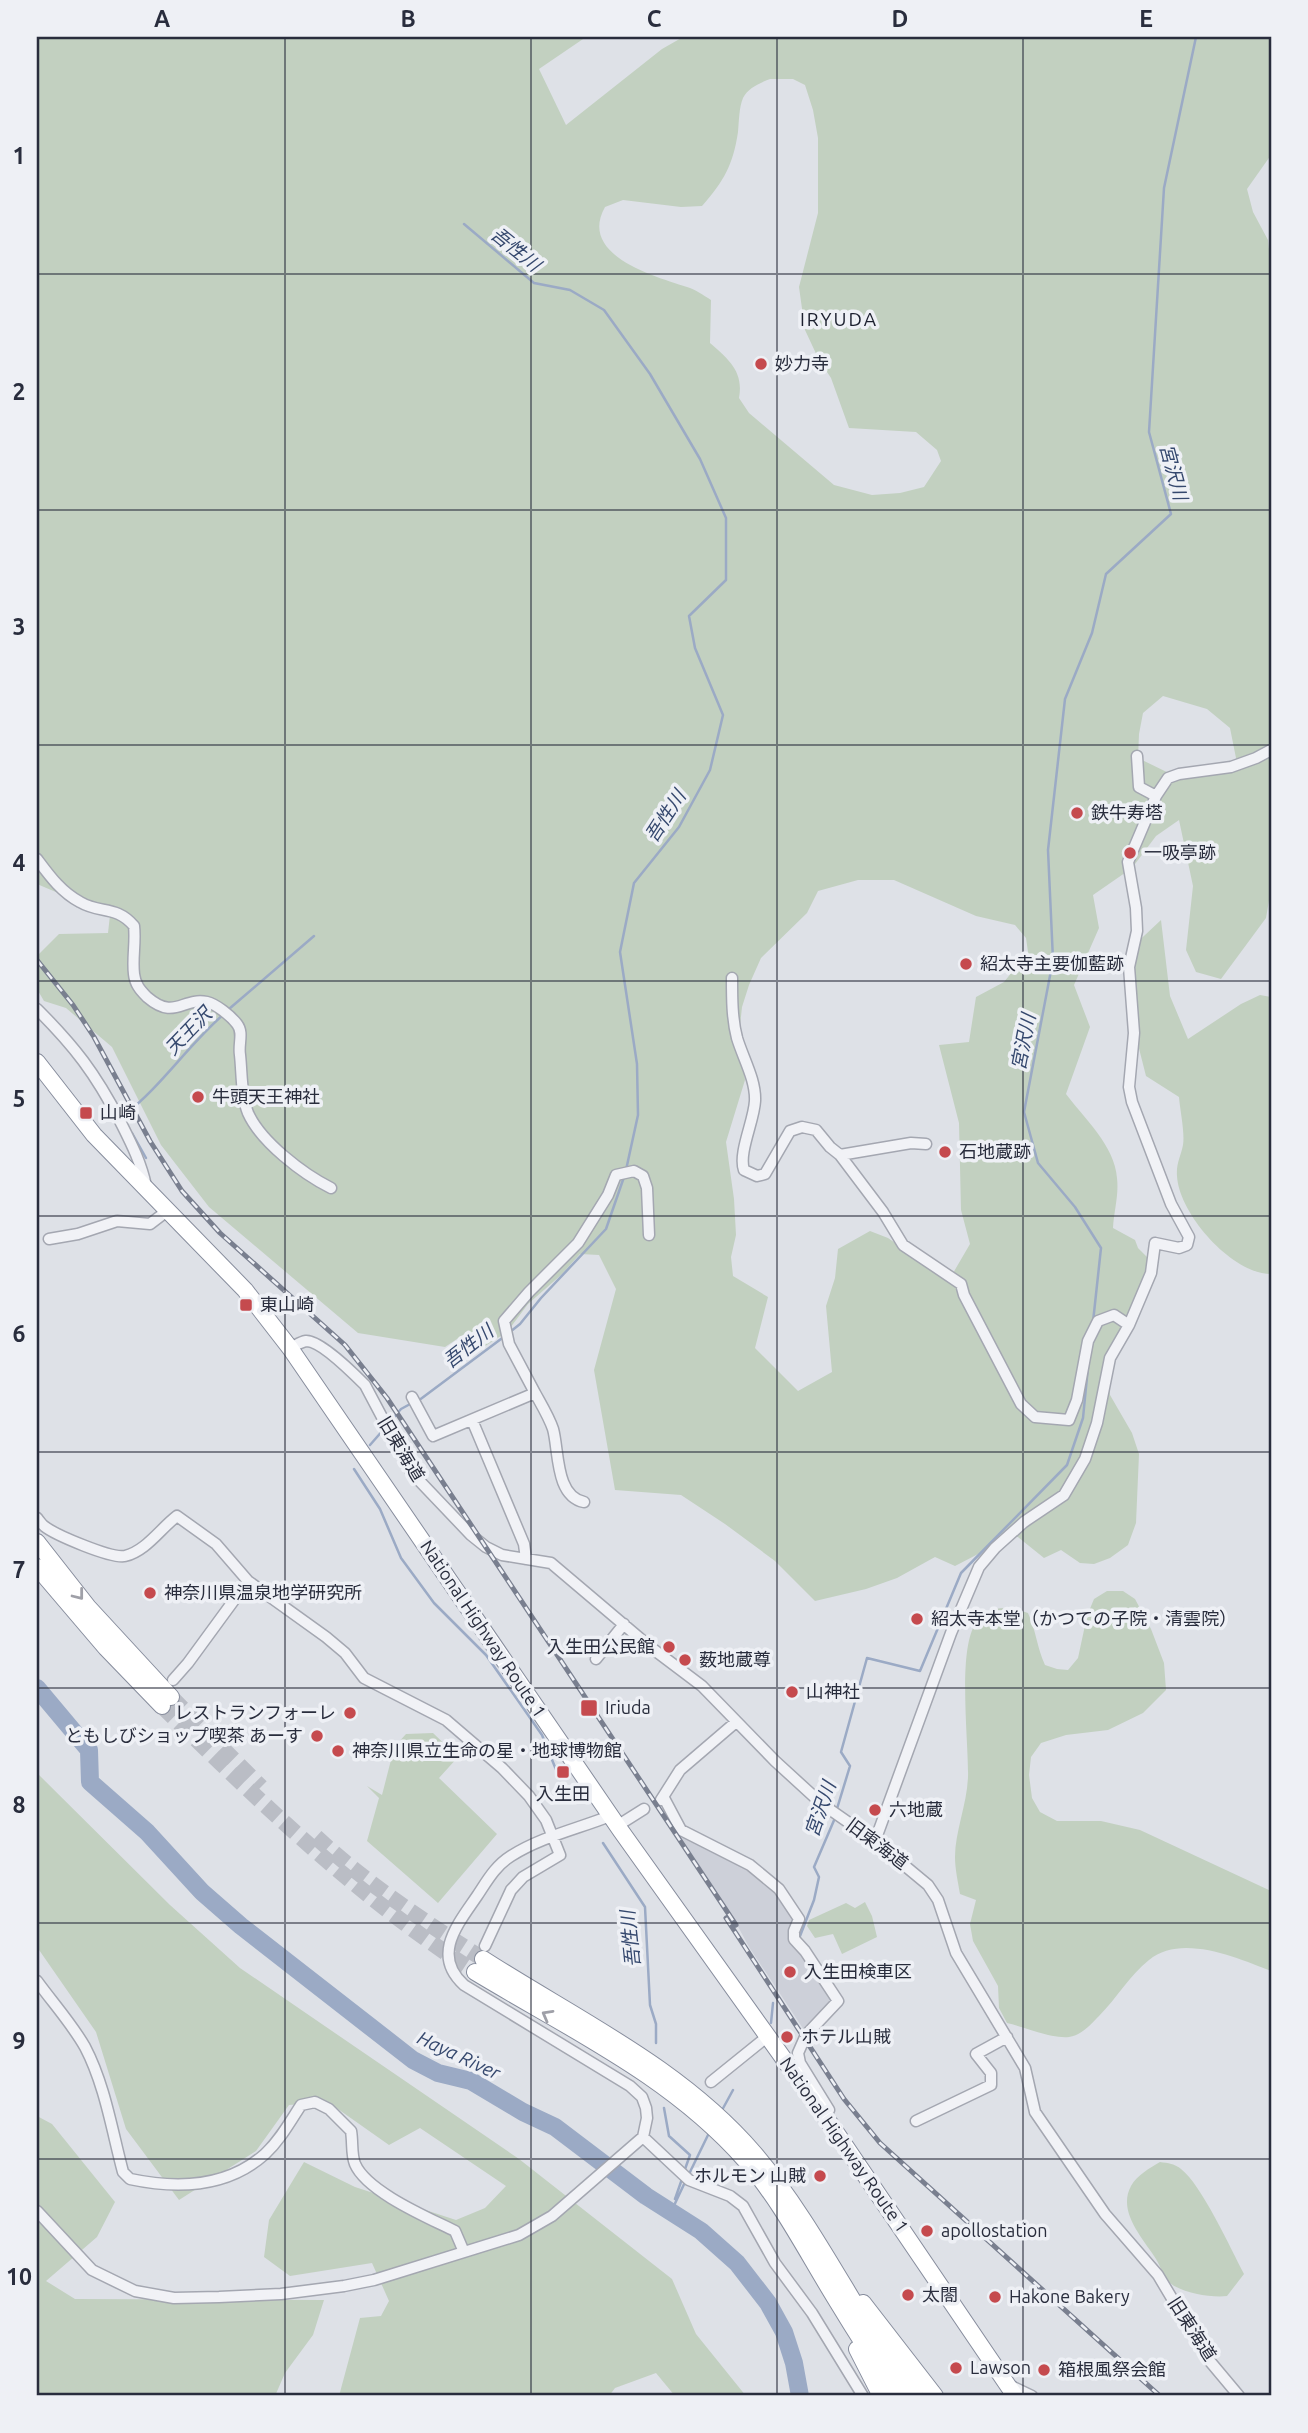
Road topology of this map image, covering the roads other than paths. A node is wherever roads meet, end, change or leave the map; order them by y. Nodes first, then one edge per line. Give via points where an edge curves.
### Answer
1 (1271, 750) edge
2 (1137, 756) dead end
3 (1156, 796) junction
4 (37, 859) edge
5 (732, 978) dead end
6 (37, 1009) edge
7 (37, 1062) edge
8 (926, 1144) dead end
9 (840, 1155) junction
10 (147, 1188) junction
11 (331, 1188) dead end
12 (167, 1211) junction
13 (649, 1236) dead end
14 (49, 1239) dead end
15 (1129, 1325) junction
16 (290, 1348) junction
17 (535, 1393) junction
18 (412, 1397) dead end
19 (472, 1420) junction
20 (584, 1502) dead end
21 (37, 1518) edge
22 (37, 1542) edge
23 (526, 1559) junction
24 (37, 1567) edge
25 (248, 1581) junction
26 (624, 1624) junction
27 (596, 1659) dead end
28 (173, 1679) dead end
29 (736, 1722) junction
30 (644, 1809) dead end
31 (614, 1821) junction
32 (554, 1837) junction
33 (875, 1841) junction
34 (481, 1959) junction
35 (37, 1982) edge
36 (768, 2036) junction
37 (1007, 2038) junction
38 (711, 2082) dead end
39 (916, 2121) dead end
40 (831, 2125) junction
41 (640, 2140) junction
42 (37, 2211) edge
43 (461, 2243) junction
44 (835, 2298) junction
45 (857, 2301) junction
46 (1010, 2390) edge
47 (863, 2396) edge
48 (881, 2396) edge
49 (898, 2396) edge
50 (916, 2396) edge
51 (935, 2396) edge
52 (1021, 2396) edge
53 (1032, 2396) edge
54 (1239, 2396) edge

1 - 3 street via 1231,767 1168,778
2 - 3 street via 1139,787
3 - 15 street via 1128,862 1137,931 1129,967 1134,1033 1129,1087 1171,1204 1189,1237 1187,1245 1179,1248 1155,1243 1151,1273
4 - 11 street via 53,881 80,903 125,915 134,926 134,975 139,989 155,1003 172,1009 210,1003 235,1021 241,1029 239,1053 249,1115 282,1156
5 - 9 street via 737,1038 756,1099 741,1163 744,1170 757,1177 765,1174 790,1131 802,1127 816,1130
6 - 10 street via 74,1048 100,1085 134,1149
7 - 10 highway, National Highway Route 1 via 93,1135
8 - 9 street
9 - 15 street via 903,1245 961,1284 1021,1404 1035,1417 1069,1420 1088,1341 1098,1321 1114,1315
10 - 12 highway, National Highway Route 1
12 - 14 street via 150,1224 117,1221
12 - 16 highway, National Highway Route 1 via 246,1290
13 - 17 street via 643,1176 634,1171 616,1175 578,1243 504,1321 509,1344
15 - 33 street via 1110,1358 1085,1459 1064,1495 1024,1522 979,1567
16 - 23 street, 旧東海道 via 313,1342 357,1377 419,1482 486,1547
16 - 31 highway, National Highway Route 1
17 - 19 street
17 - 20 street via 553,1429 556,1459 567,1490
18 - 19 street via 433,1436
19 - 23 street via 524,1544
21 - 25 street via 43,1526 89,1548 126,1556 147,1545 177,1516 216,1544
22 -> 24 highway via 167,1702 106,1648
23 - 26 street, 旧東海道 via 551,1563
25 - 28 street
25 - 32 street via 326,1637 364,1678 446,1720 529,1796
26 - 27 street
26 - 29 street, 旧東海道 via 702,1686
29 - 33 street, 旧東海道 via 822,1804
29 - 40 street via 680,1770 662,1799 681,1830 750,1865 779,1889 799,1919 794,1939 838,2001 806,2035 798,2053 832,2116
30 - 31 street
31 - 32 street
31 - 36 highway, National Highway Route 1
32 - 34 street via 560,1855 511,1889
32 - 41 street via 508,1857 486,1880 451,1935 450,1962 458,1980 630,2086 646,2108
33 - 37 street, 旧東海道 via 933,1892 956,1953
44 -> 34 highway via 765,2186 704,2119
34 - 45 highway via 640,2045 712,2098 765,2151 800,2200
35 - 43 street via 88,2055 122,2172 130,2179 186,2185 221,2180 267,2152 301,2105 315,2102 351,2131 356,2167 364,2176
36 - 38 street
36 - 40 highway, National Highway Route 1
37 - 39 street via 976,2054 991,2073 991,2084
37 - 54 street, 旧東海道 via 1025,2068 1031,2104 1039,2119 1105,2214 1157,2275 1208,2359
40 - 46 highway, National Highway Route 1
41 - 43 street via 552,2216 519,2235
41 - 47 street via 689,2180 743,2206
42 - 43 street via 92,2270 135,2291 174,2298 281,2294 344,2286 374,2280
44 - 48 highway
44 - 49 highway
45 - 50 highway
45 - 51 highway
46 - 52 highway, National Highway Route 1
46 - 53 street

